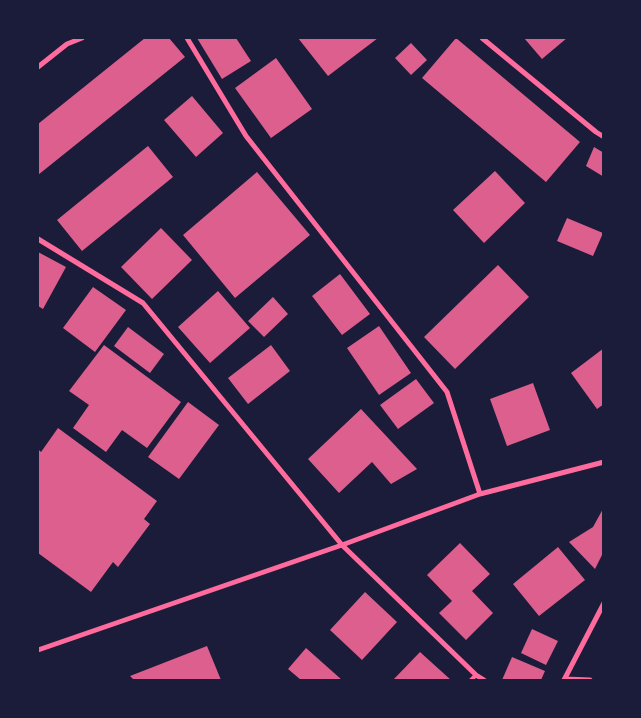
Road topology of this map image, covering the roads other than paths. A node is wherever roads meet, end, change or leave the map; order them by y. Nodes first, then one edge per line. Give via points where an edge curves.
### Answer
1 (82, 38) edge
2 (187, 38) edge
3 (482, 38) edge
4 (38, 67) edge
5 (604, 137) edge
6 (38, 238) edge
7 (604, 462) edge
8 (480, 494) junction
9 (342, 545) junction
10 (604, 603) edge
11 (38, 650) edge
12 (476, 675) junction
13 (471, 680) edge
14 (484, 680) edge
15 (565, 680) edge
16 (590, 680) edge

1 - 4 street via 67,44
2 - 8 street via 246,136 447,392
3 - 5 street
6 - 9 street via 143,303
7 - 8 street
8 - 9 street
9 - 11 street
9 - 12 street
10 - 15 street
12 - 13 lane
12 - 14 street
15 - 16 street

